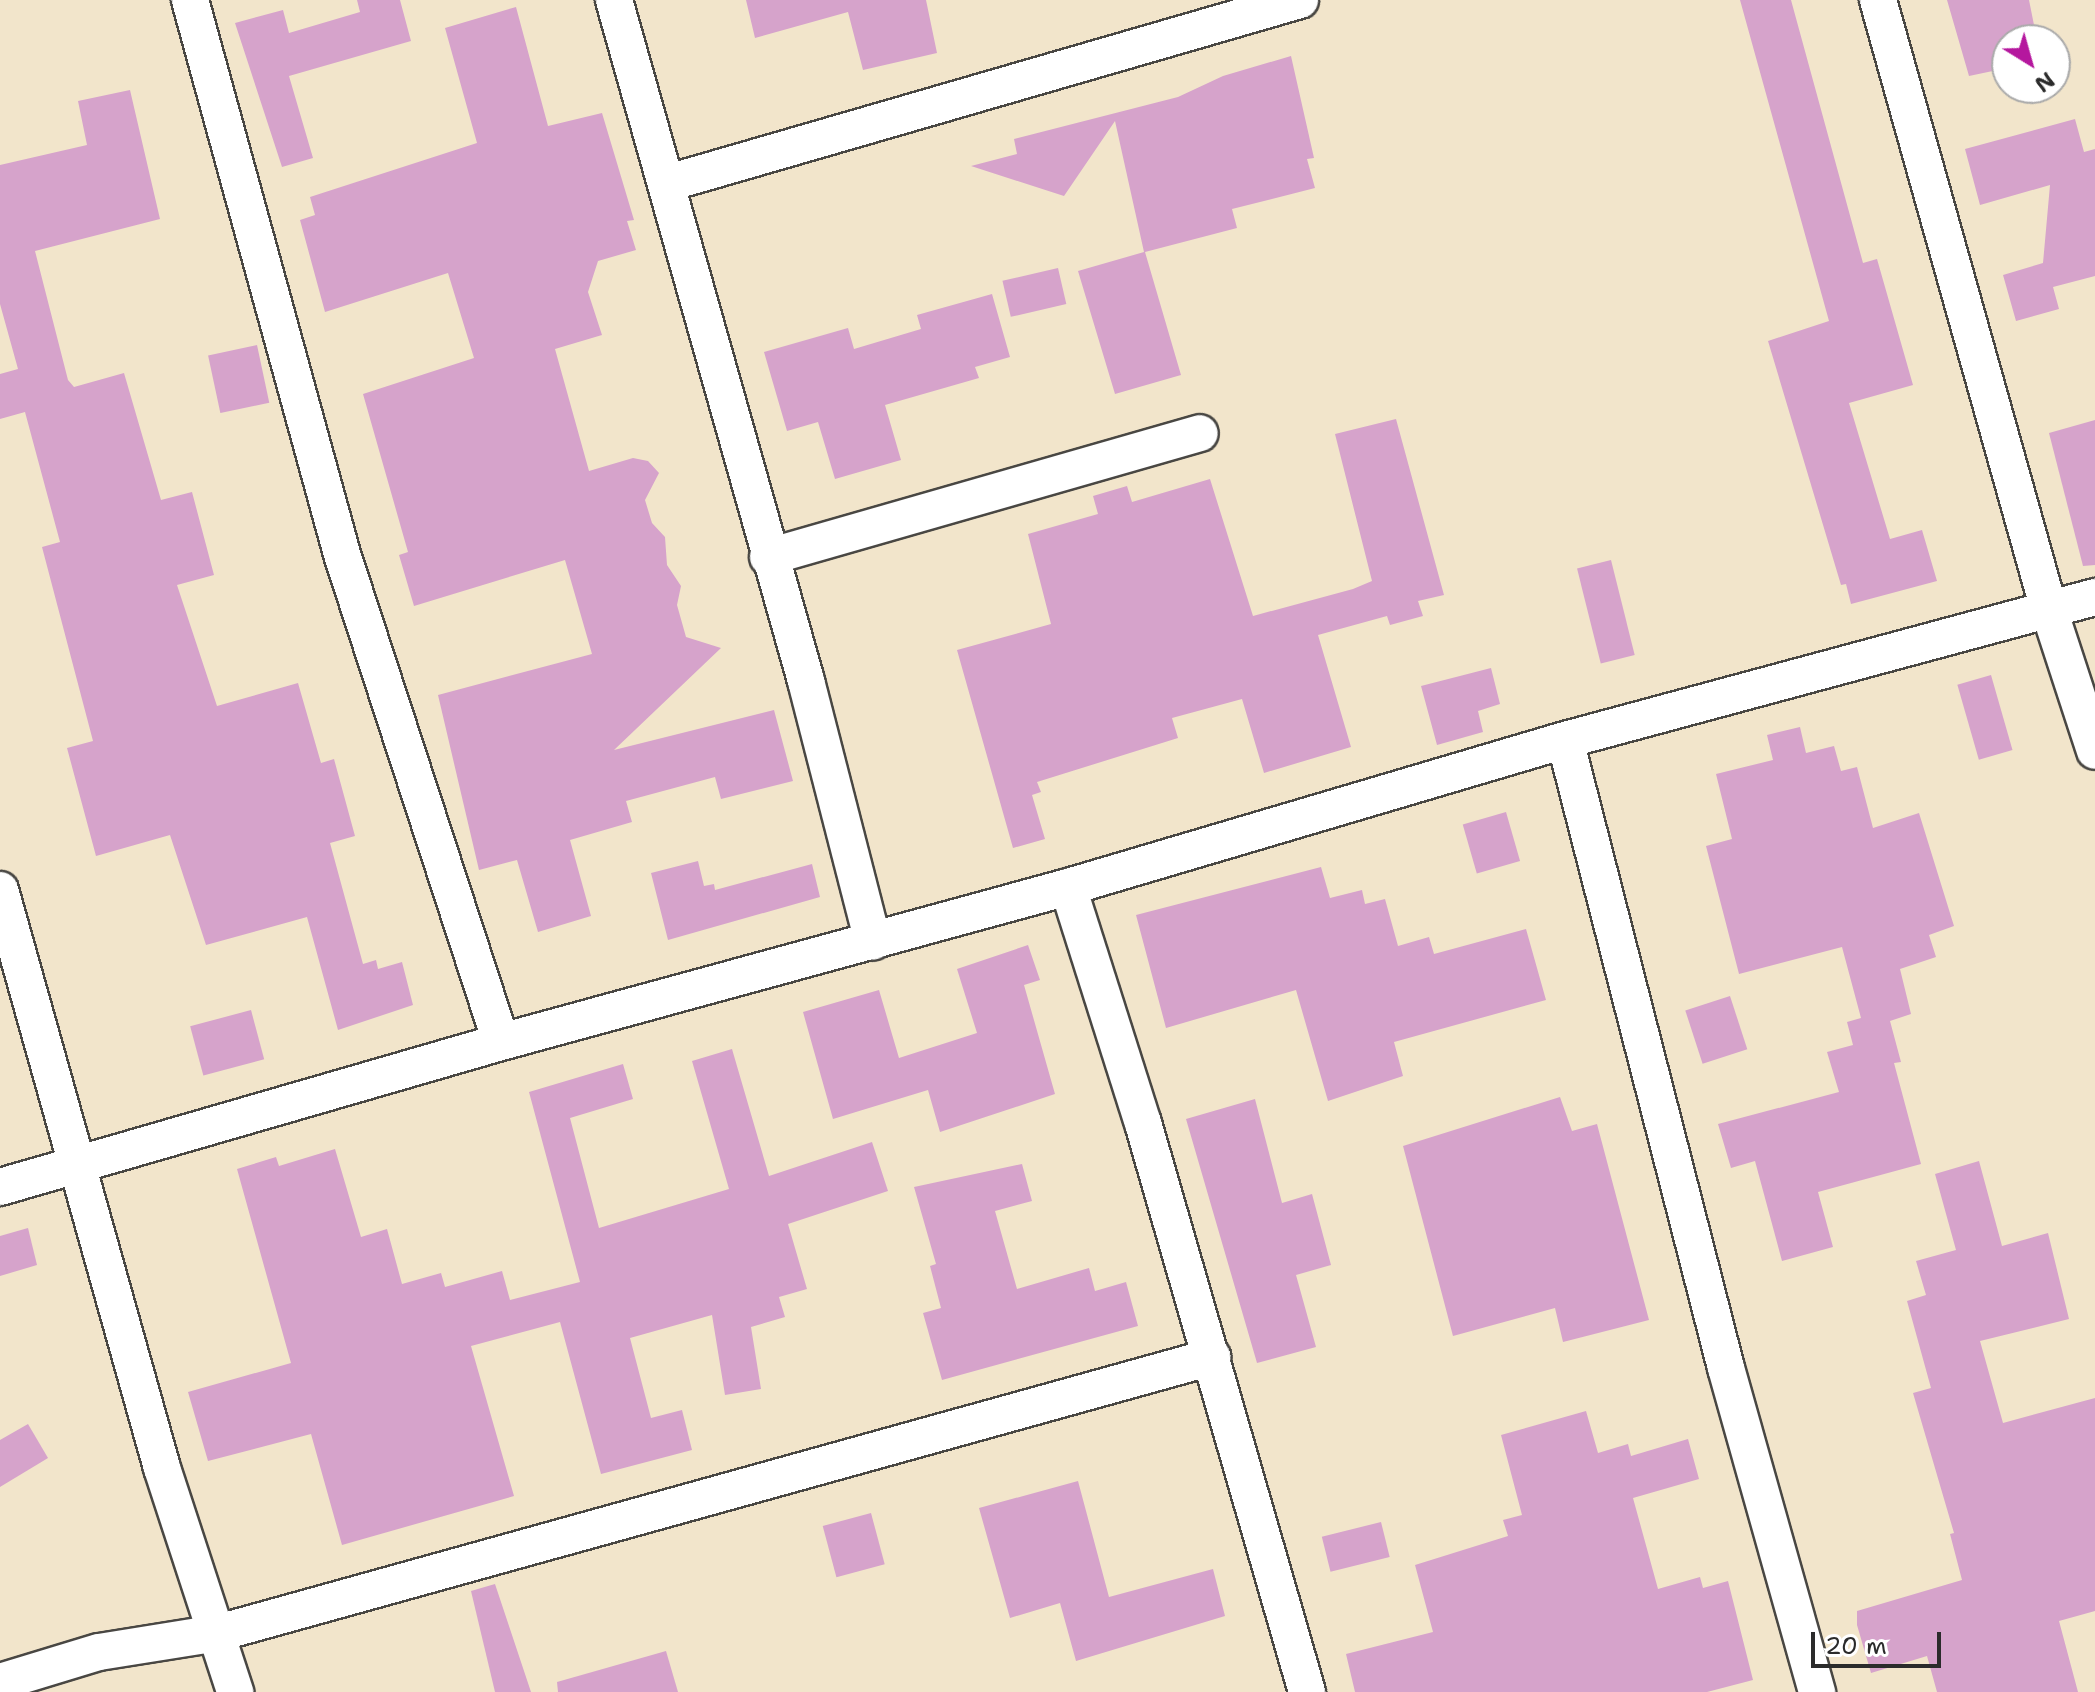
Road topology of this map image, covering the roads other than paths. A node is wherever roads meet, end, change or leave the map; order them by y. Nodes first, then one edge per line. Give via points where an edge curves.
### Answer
1 (190, 0) edge
2 (614, 0) edge
3 (1300, 0) edge
4 (1878, 0) edge
5 (668, 183) junction
6 (1200, 433) dead end
7 (768, 557) junction
8 (2095, 597) edge
9 (2049, 610) junction
10 (1565, 740) junction
11 (2095, 751) edge
12 (1068, 887) junction
13 (0, 890) edge
14 (873, 942) junction
15 (501, 1042) junction
16 (74, 1166) junction
17 (0, 1187) edge
18 (1212, 1357) junction
19 (218, 1633) junction
20 (0, 1682) edge
21 (235, 1692) edge
22 (1307, 1692) edge
23 (1817, 1692) edge

1 - 15 street via 342,554
2 - 5 street
3 - 5 street
4 - 9 street
5 - 7 street
6 - 7 street
7 - 14 street
8 - 9 street
9 - 10 street
9 - 11 street
10 - 12 street
10 - 23 street via 1726,1368
12 - 14 street
12 - 18 street
13 - 16 street
14 - 15 street
15 - 16 street
16 - 17 street
16 - 19 street via 162,1468
18 - 19 street
18 - 22 street
19 - 20 street via 99,1652
19 - 21 street

